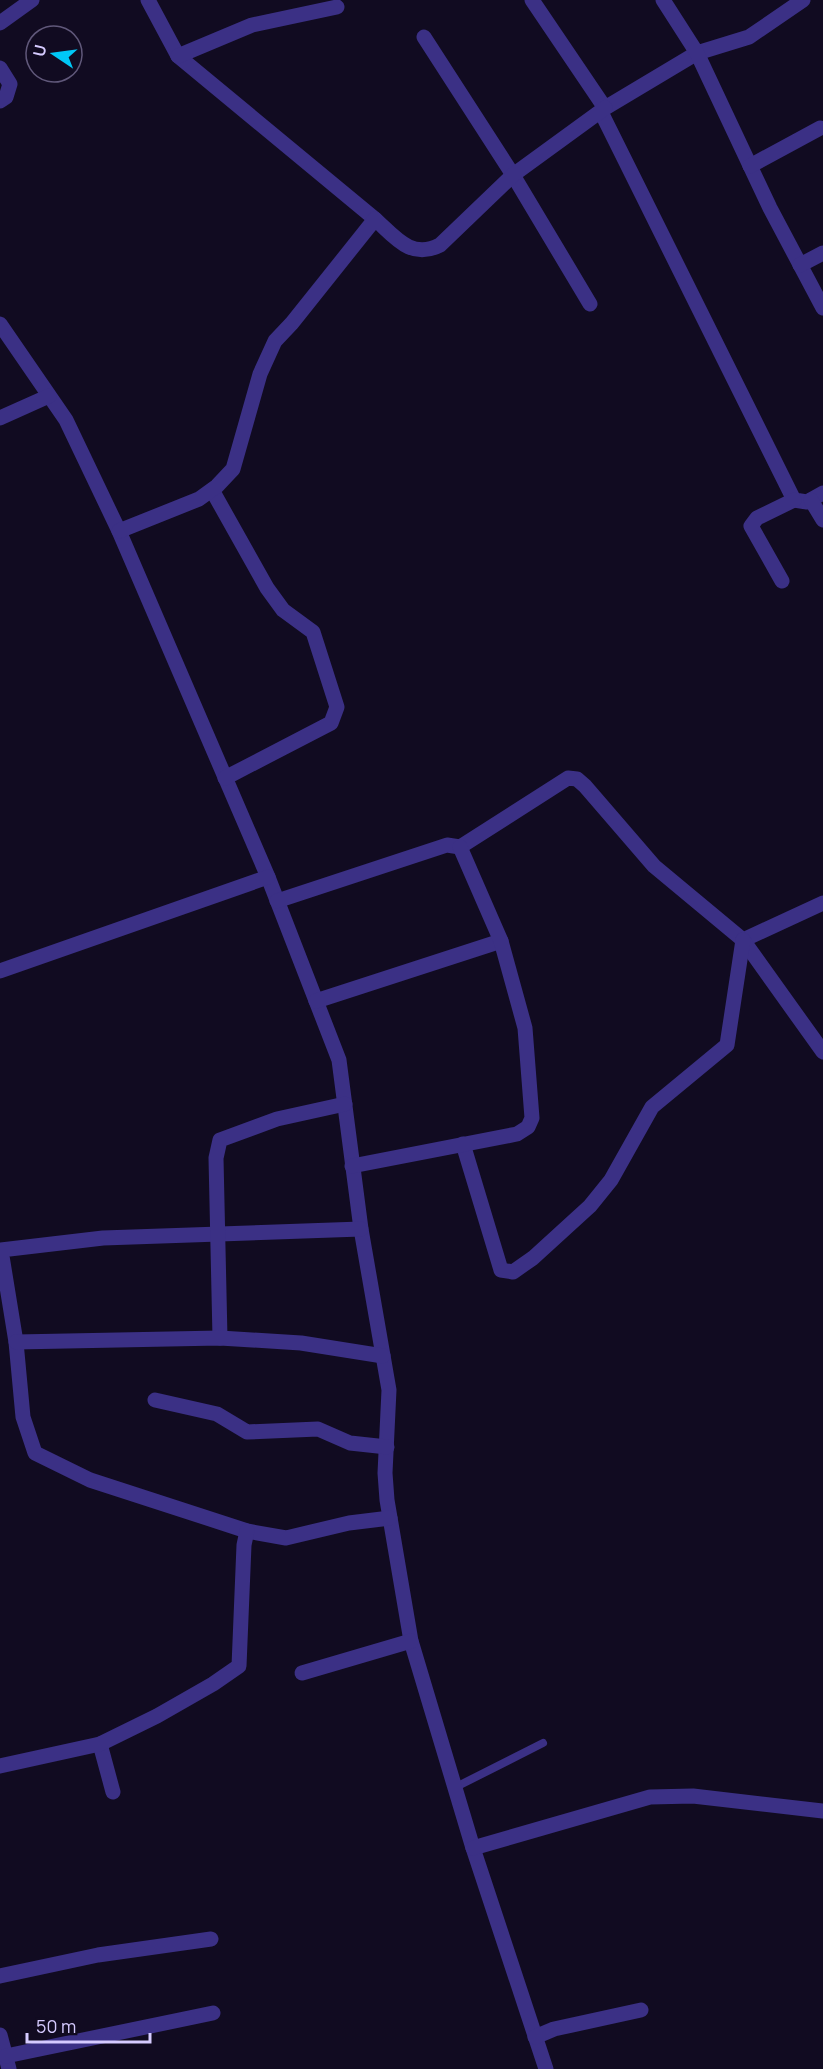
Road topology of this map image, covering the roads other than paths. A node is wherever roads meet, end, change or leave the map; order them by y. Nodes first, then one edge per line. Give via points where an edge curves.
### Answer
1 (32, 0) edge
2 (147, 0) edge
3 (532, 0) edge
4 (663, 0) edge
5 (802, 0) edge
6 (337, 8) dead end
7 (0, 22) edge
8 (424, 37) dead end
9 (697, 53) junction
10 (178, 56) junction
11 (0, 68) edge
12 (0, 101) edge
13 (603, 110) junction
14 (820, 128) dead end
15 (750, 166) junction
16 (513, 175) junction
17 (375, 219) junction
18 (823, 253) edge
19 (800, 265) junction
20 (590, 304) dead end
21 (823, 308) edge
22 (0, 324) edge
23 (49, 396) junction
24 (0, 418) edge
25 (212, 490) junction
26 (817, 497) edge
27 (794, 500) junction
28 (823, 520) edge
29 (119, 531) junction
30 (782, 581) dead end
31 (225, 778) junction
32 (460, 847) junction
33 (268, 877) junction
34 (277, 901) junction
35 (823, 903) edge
36 (743, 940) junction
37 (501, 941) junction
38 (0, 971) edge
39 (316, 1001) junction
40 (823, 1052) edge
41 (345, 1104) junction
42 (463, 1144) junction
43 (352, 1166) junction
44 (361, 1229) junction
45 (219, 1234) junction
46 (1, 1249) edge
47 (220, 1338) junction
48 (16, 1342) junction
49 (383, 1356) junction
50 (155, 1400) dead end
51 (387, 1447) junction
52 (390, 1518) junction
53 (247, 1531) junction
54 (411, 1641) junction
55 (302, 1673) dead end
56 (543, 1743) dead end
57 (100, 1744) junction
58 (0, 1766) edge
59 (454, 1788) junction
60 (112, 1792) dead end
61 (823, 1811) edge
62 (473, 1848) junction
63 (212, 1939) dead end
64 (0, 1976) edge
65 (641, 2010) dead end
66 (213, 2013) dead end
67 (0, 2035) edge
68 (535, 2037) junction
69 (8, 2063) edge
70 (546, 2069) edge

1 - 7 street
2 - 10 street
3 - 13 street
4 - 9 street
5 - 9 street via 749,37
6 - 10 street via 252,25
8 - 16 street
9 - 13 street
9 - 15 street
10 - 17 street
11 - 12 street via 10,84 6,97
13 - 16 street
13 - 27 street
14 - 15 street
15 - 19 street
16 - 17 street via 429,251 418,252 408,247
16 - 20 street
17 - 25 street via 274,340 260,374 233,469
18 - 19 street
19 - 21 street
22 - 23 street
23 - 24 street
23 - 29 street via 66,420
25 - 29 street
25 - 31 street via 267,588 283,610 313,632 337,707 331,723
26 - 27 street via 804,503
26 - 28 street
27 - 30 street via 756,518 751,526
29 - 31 street
31 - 33 street
32 - 34 street via 447,845
32 - 36 street via 568,778 577,779 654,866
32 - 37 street
33 - 34 street
33 - 38 street
34 - 39 street
35 - 36 street
36 - 40 street
36 - 42 street via 727,1045 651,1107 611,1180 590,1206 513,1272 501,1270
37 - 39 street
37 - 42 street via 525,1028 532,1118 528,1127 517,1134
39 - 41 street via 339,1060
41 - 43 street
41 - 45 street via 277,1119 220,1140 216,1152
42 - 43 street
43 - 44 street
44 - 45 street
44 - 49 street
45 - 46 street via 102,1238
45 - 47 street
46 - 48 street
47 - 48 street
47 - 49 street via 301,1343
48 - 53 street via 22,1418 35,1453 90,1480
49 - 51 street via 389,1390
50 - 51 street via 217,1414 247,1432 318,1429 350,1443
51 - 52 street
52 - 53 street via 286,1538
52 - 54 street
53 - 57 street via 239,1666 157,1716
54 - 55 street
54 - 59 street
56 - 59 lane
57 - 58 street
57 - 60 street
59 - 62 street
61 - 62 street via 693,1796 650,1797
62 - 68 street
63 - 64 street via 98,1955
65 - 68 street
66 - 69 street
67 - 69 street
68 - 70 street

